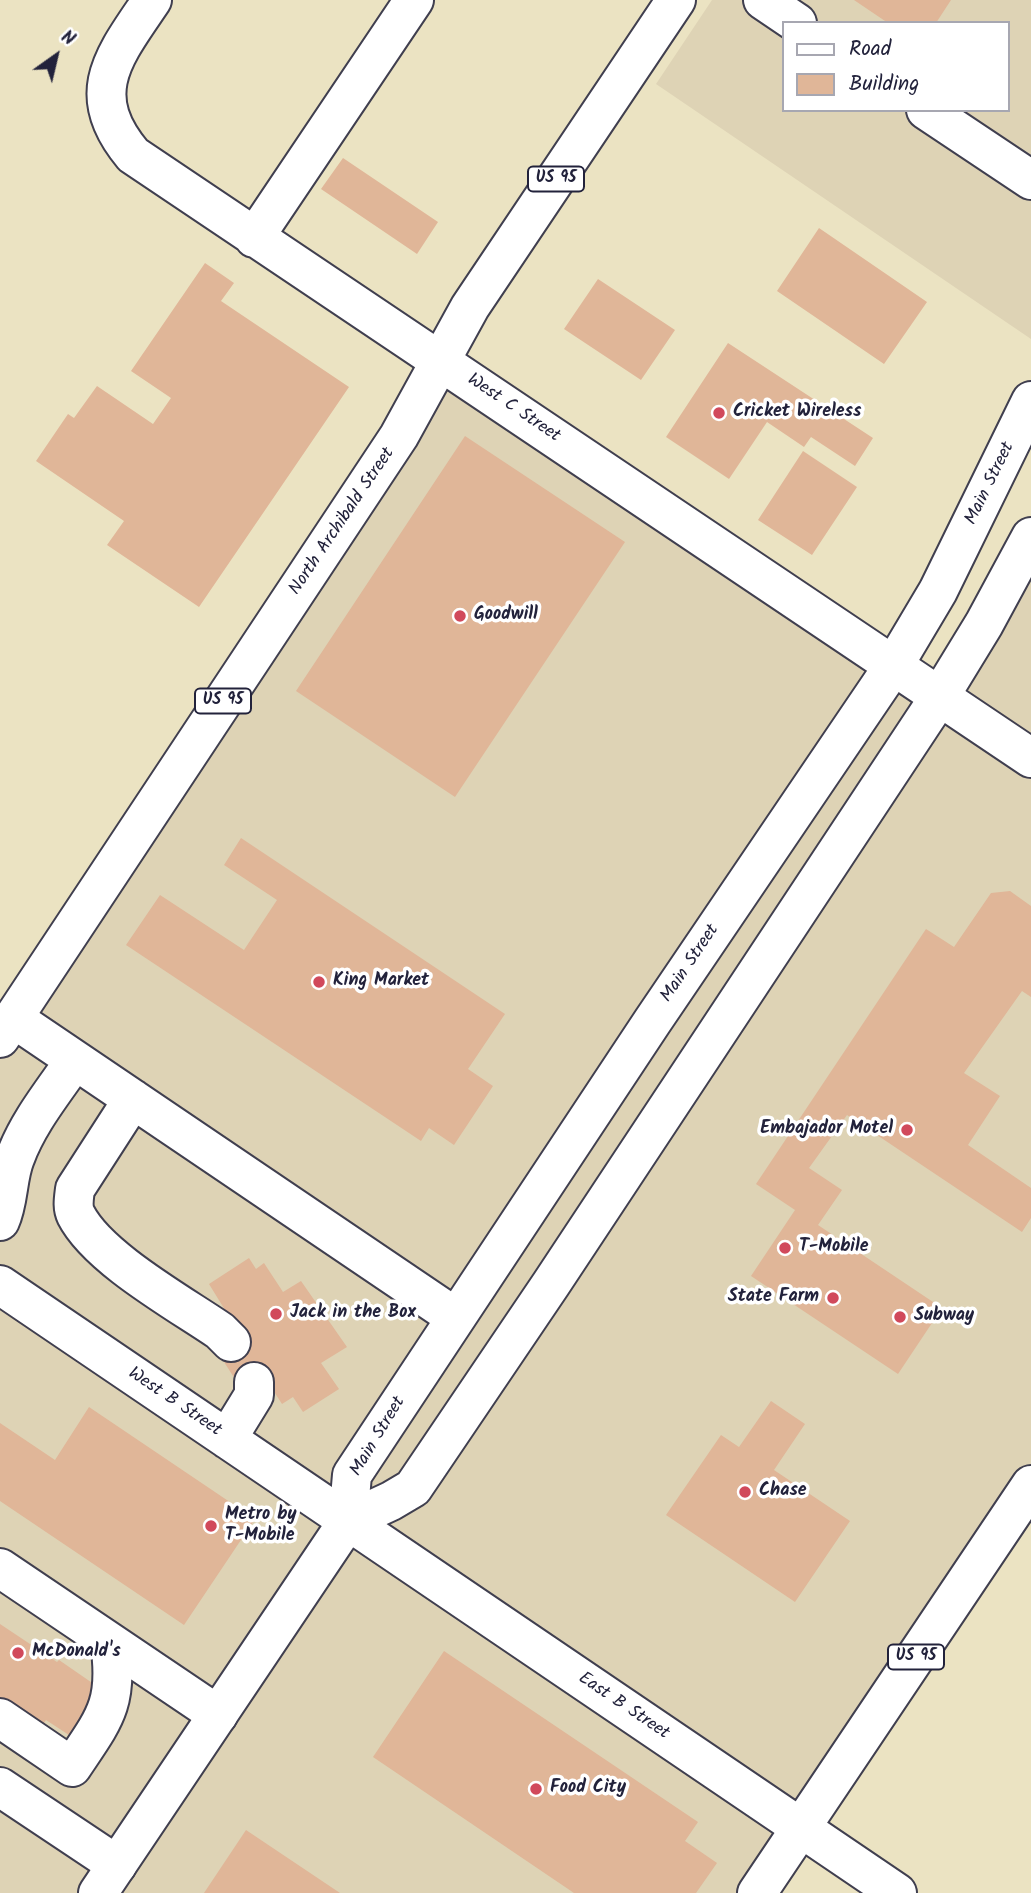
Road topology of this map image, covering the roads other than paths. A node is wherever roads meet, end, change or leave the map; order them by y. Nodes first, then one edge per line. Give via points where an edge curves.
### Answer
1 (152, 0) edge
2 (414, 0) edge
3 (676, 0) edge
4 (763, 0) edge
5 (794, 21) edge
6 (929, 112) edge
7 (1031, 180) edge
8 (254, 238) junction
9 (440, 361) junction
10 (1031, 401) edge
11 (1029, 545) edge
12 (917, 681) junction
13 (1031, 758) edge
14 (7, 1028) edge
15 (75, 1060) junction
16 (144, 1107) junction
17 (0, 1221) edge
18 (0, 1285) edge
19 (455, 1317) junction
20 (231, 1342) dead end
21 (254, 1382) dead end
22 (227, 1439) junction
23 (1031, 1485) edge
24 (348, 1521) junction
25 (0, 1568) edge
26 (110, 1643) junction
27 (218, 1715) junction
28 (0, 1718) edge
29 (72, 1767) junction
30 (0, 1787) edge
31 (41, 1814) junction
32 (801, 1828) junction
33 (108, 1879) edge
34 (757, 1893) edge
35 (897, 1893) edge

1 - 8 main road, West C Street via 110,66 106,85 115,130 133,155
2 - 8 main road
3 - 9 main road, North Archibald Street / US 95 via 470,307
4 - 5 main road
6 - 7 main road
8 - 9 main road, West C Street
9 - 12 main road, West C Street
9 - 14 main road, North Archibald Street / US 95 via 399,436
10 - 12 main road, Main Street via 938,592
11 - 12 main road, Main Street
12 - 13 main road, West C Street
12 - 19 main road, Main Street
12 - 24 main road, Main Street via 551,1284 413,1488
14 - 15 main road
15 - 16 main road
15 - 17 main road via 13,1160
16 - 19 main road
16 - 20 main road via 94,1209 98,1244
18 - 22 main road, West B Street
19 - 24 main road, Main Street via 352,1475
21 - 22 main road via 254,1395
22 - 24 main road, West B Street
23 - 32 main road, US 95
24 - 27 main road, Main Street
24 - 32 main road, East B Street
25 - 26 main road
26 - 27 main road
26 - 29 main road via 114,1669 110,1705
27 - 33 main road, Main Street
28 - 29 main road
29 - 31 main road
30 - 31 main road
31 - 33 main road
32 - 34 main road, US 95
32 - 35 main road, East B Street

